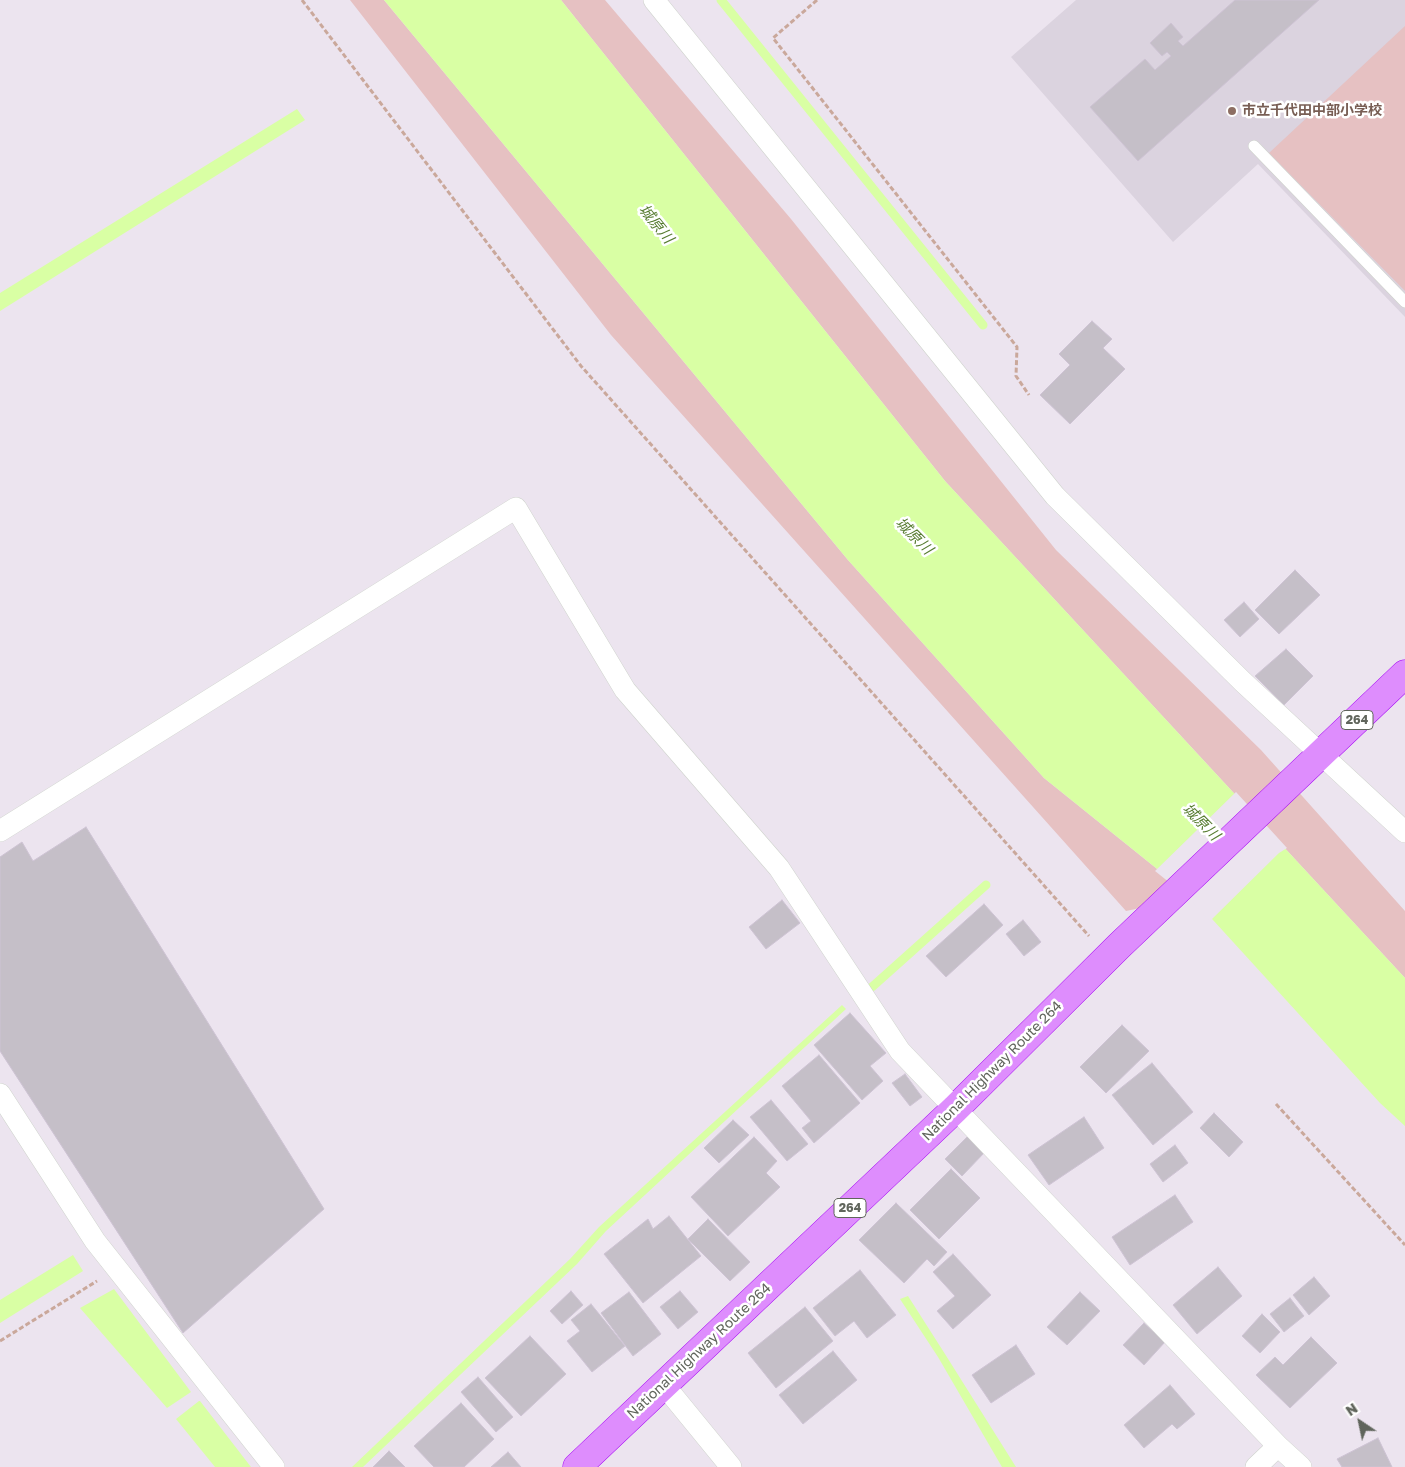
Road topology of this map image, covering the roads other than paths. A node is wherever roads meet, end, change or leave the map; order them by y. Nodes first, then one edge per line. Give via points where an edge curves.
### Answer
1 (654, 0) edge
2 (1254, 146) dead end
3 (1405, 302) edge
4 (1405, 674) edge
5 (1315, 761) junction
6 (0, 831) edge
7 (1405, 832) edge
8 (0, 1094) edge
9 (955, 1109) junction
10 (664, 1385) junction
11 (1278, 1446) junction
12 (274, 1467) edge
13 (577, 1467) edge
14 (731, 1467) edge
15 (1256, 1467) edge
16 (1301, 1467) edge

1 - 5 street via 1055,496 1243,682
2 - 3 lane
4 - 5 highway, National Highway Route 264 / 264
5 - 7 street
5 - 9 highway, National Highway Route 264 / 264 via 1113,951
6 - 9 street via 516,508 625,690 780,868 900,1051
8 - 12 street via 95,1241
9 - 10 highway, National Highway Route 264 / 264
9 - 11 street
10 - 13 highway, National Highway Route 264 / 264
10 - 14 street
11 - 15 street
11 - 16 street

